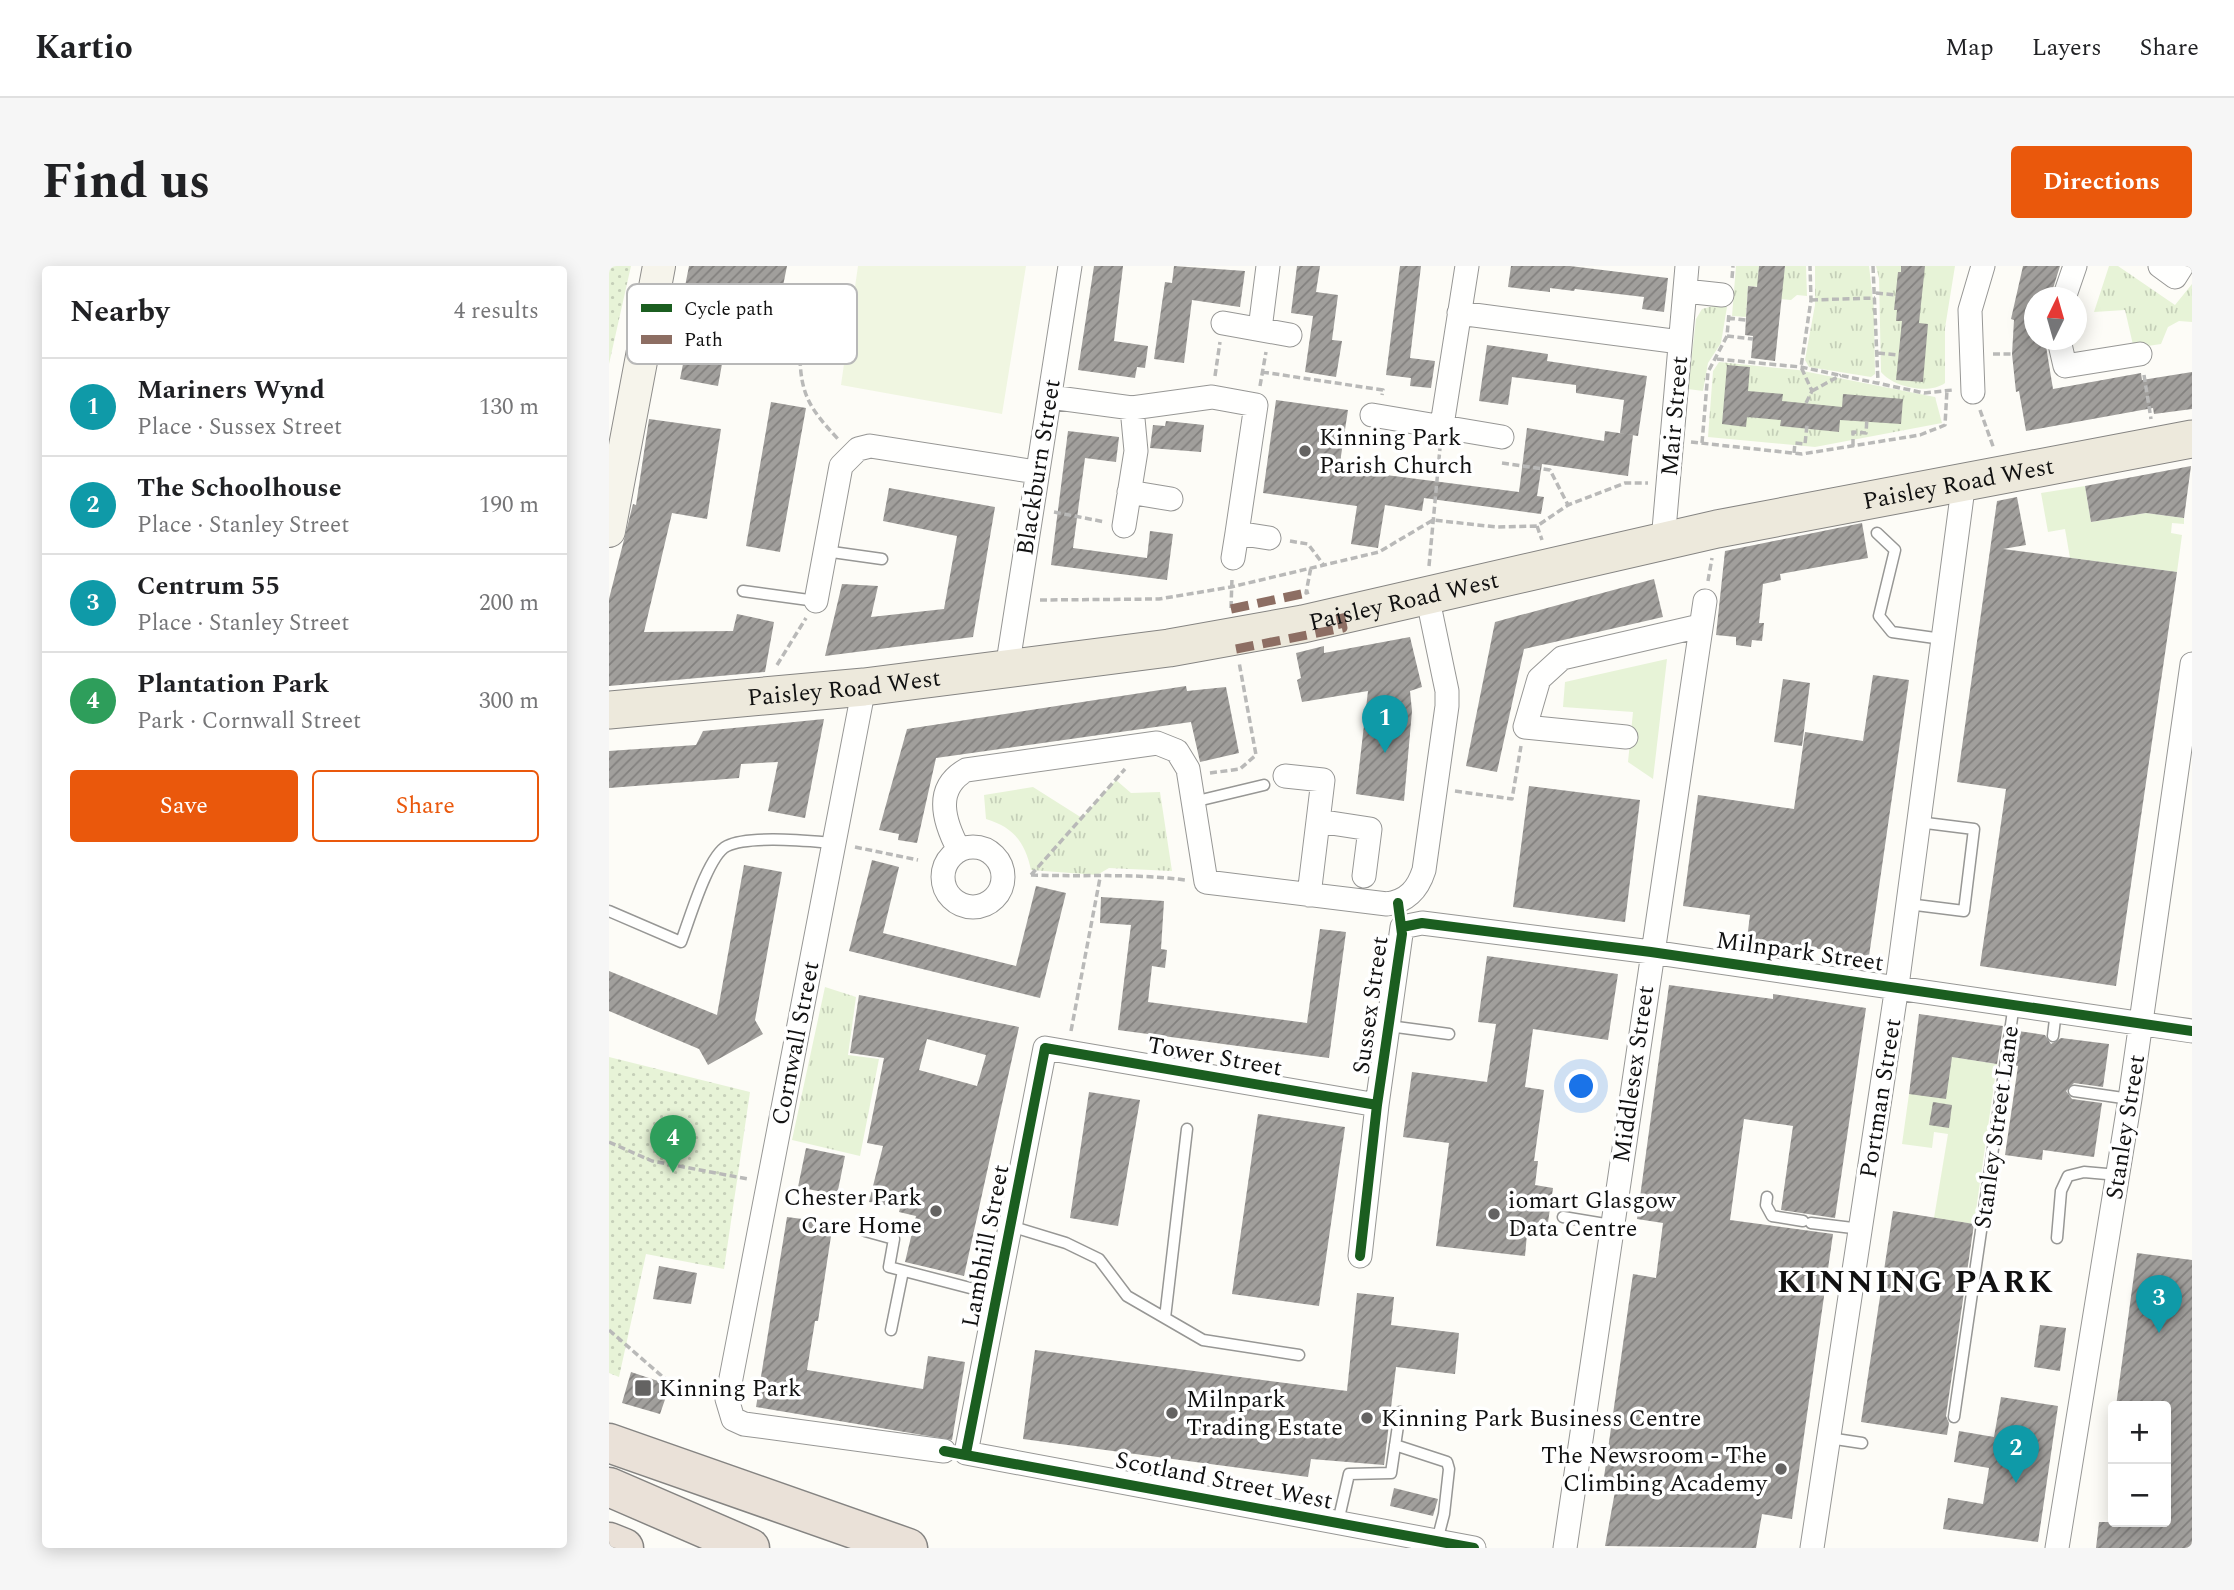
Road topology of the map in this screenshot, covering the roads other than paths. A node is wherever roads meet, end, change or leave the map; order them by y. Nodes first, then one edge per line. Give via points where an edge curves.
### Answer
1 (659, 266) edge
2 (1070, 266) edge
3 (1268, 266) edge
4 (1467, 266) edge
5 (1687, 266) edge
6 (1983, 266) edge
7 (2075, 266) edge
8 (2160, 266) edge
9 (2182, 266) edge
10 (654, 284) edge
11 (2068, 287) edge
12 (1685, 291) junction
13 (1728, 293) road end
14 (1459, 313) junction
15 (1223, 323) road end
16 (1260, 329) junction
17 (1290, 335) dead end
18 (1680, 342) junction
19 (2061, 350) edge
20 (2140, 354) road end
21 (634, 364) edge
22 (1973, 392) road end
23 (1050, 397) junction
24 (1132, 408) junction
25 (1375, 415) road end
26 (620, 416) edge
27 (1442, 425) junction
28 (1502, 436) dead end
29 (2192, 439) edge
30 (1036, 472) junction
31 (1964, 481) junction
32 (1129, 492) junction
33 (1171, 499) dead end
34 (1124, 526) road end
35 (609, 531) edge
36 (1237, 533) junction
37 (1877, 534) dead end
38 (1269, 538) road end
39 (1663, 541) junction
40 (825, 551) junction
41 (1233, 558) road end
42 (882, 559) dead end
43 (743, 592) dead end
44 (1427, 595) junction
45 (816, 601) joint
46 (1705, 601) road end
47 (1700, 626) junction
48 (1942, 639) junction
49 (2192, 664) edge
50 (1007, 669) junction
51 (864, 687) junction
52 (609, 710) edge
53 (1626, 737) dead end
54 (1275, 780) joint
55 (1193, 802) junction
56 (1318, 821) junction
57 (1918, 822) junction
58 (834, 843) junction
59 (959, 850) dead end
60 (1363, 876) dead end
61 (1309, 895) junction
62 (1908, 904) junction
63 (609, 911) edge
64 (1402, 927) joint
65 (1651, 951) junction
66 (1897, 986) junction
67 (2014, 1004) junction
68 (2056, 1011) junction
69 (2140, 1024) junction
70 (1389, 1026) junction
71 (2192, 1031) edge
72 (1449, 1034) dead end
73 (2053, 1036) dead end
74 (1056, 1050) joint
75 (2074, 1091) dead end
76 (2130, 1099) junction
77 (1377, 1105) junction
78 (1187, 1129) dead end
79 (2118, 1175) junction
80 (1767, 1197) dead end
81 (1563, 1217) dead end
82 (1612, 1225) junction
83 (1010, 1226) junction
84 (1861, 1228) junction
85 (865, 1231) dead end
86 (2057, 1238) dead end
87 (1360, 1256) dead end
88 (903, 1271) junction
89 (997, 1295) junction
90 (1165, 1318) junction
91 (891, 1330) dead end
92 (1299, 1355) dead end
93 (727, 1399) joint
94 (1400, 1412) dead end
95 (1954, 1417) dead end
96 (1829, 1438) junction
97 (609, 1443) edge
98 (1862, 1443) dead end
99 (1395, 1444) junction
100 (955, 1452) junction
101 (609, 1487) edge
102 (609, 1503) edge
103 (1338, 1522) junction
104 (1437, 1541) junction
105 (609, 1542) edge
106 (624, 1548) edge
107 (739, 1548) edge
108 (750, 1548) edge
109 (908, 1548) edge
110 (1474, 1548) edge
111 (1565, 1548) edge
112 (1812, 1548) edge
113 (2057, 1548) edge

1 - 10 street
2 - 23 street, Blackburn Street
3 - 16 street
4 - 14 street
5 - 12 street, Mair Street
6 - 22 street via 1969,310
7 - 11 street
8 - 9 street via 2175,277
12 - 13 street
12 - 18 street, Mair Street
14 - 18 street
14 - 27 street
15 - 16 street
16 - 17 street
18 - 39 street, Mair Street
19 - 20 street via 2065,366
21 - 26 street
23 - 24 street
23 - 30 street, Blackburn Street
24 - 32 street via 1136,451
24 - 36 street via 1212,397 1256,405
25 - 27 street
26 - 35 street
27 - 28 street
29 - 31 main road, Paisley Road West
30 - 40 street via 870,446 851,454 841,466
30 - 50 street, Blackburn Street
31 - 39 main road, Paisley Road West
31 - 48 street, Portman Street
32 - 33 street
32 - 34 street
36 - 38 street
36 - 41 street
37 - 48 lane via 1895,550 1879,616 1892,632
39 - 44 main road, Paisley Road West
40 - 42 lane
40 - 45 street
43 - 45 lane
44 - 50 main road, Paisley Road West via 1169,648
44 - 61 street, Sussex Street via 1447,698 1424,870 1415,890 1398,903
46 - 47 street, Middlesex Street
47 - 53 street via 1562,658 1539,678 1525,727
47 - 65 street, Middlesex Street
48 - 57 street, Portman Street
49 - 69 street, Stanley Street
50 - 51 main road, Paisley Road West
51 - 52 main road, Paisley Road West
51 - 58 street, Cornwall Street
54 - 55 lane
54 - 56 street via 1323,780
55 - 59 street via 1189,777 1177,751 1157,743 966,770 954,777 943,800
55 - 61 street via 1206,882
56 - 60 street via 1370,829
56 - 61 street
57 - 62 street, Portman Street
57 - 62 lane via 1974,829 1964,911
58 - 63 lane via 766,839 726,846 712,862 681,942
58 - 93 street, Cornwall Street
62 - 66 street, Portman Street
64 - 65 street, Milnpark Street via 1422,923
64 - 70 street, Sussex Street
65 - 66 street, Milnpark Street
65 - 82 street, Middlesex Street
66 - 67 street, Milnpark Street
66 - 84 street, Portman Street
67 - 68 street, Milnpark Street
67 - 95 lane, Stanley Street Lane
68 - 69 street, Milnpark Street
68 - 73 lane
69 - 71 street, Milnpark Street
69 - 76 street, Stanley Street
70 - 72 lane
70 - 77 street, Sussex Street
74 - 77 street, Tower Street
74 - 83 street, Lambhill Street
75 - 76 lane
76 - 79 street, Stanley Street
77 - 87 street, Sussex Street
78 - 90 lane
79 - 86 lane via 2084,1172 2068,1176 2061,1191
79 - 113 street, Stanley Street
80 - 84 lane via 1772,1216
81 - 82 lane
82 - 111 street, Middlesex Street
83 - 89 street, Lambhill Street
83 - 90 lane via 1066,1243 1099,1259 1126,1296
84 - 96 street, Portman Street
85 - 88 lane via 894,1239 889,1268
88 - 89 lane
88 - 91 lane
89 - 100 street, Lambhill Street
90 - 92 lane via 1203,1339
93 - 100 street, Scotland Street West via 733,1419 744,1424
94 - 99 lane
96 - 98 lane
96 - 112 street, Portman Street
97 - 109 highway
99 - 103 lane via 1391,1473 1349,1474
99 - 104 lane via 1447,1462 1449,1479
100 - 103 street, Scotland Street West
101 - 108 highway
102 - 107 highway
103 - 104 street, Scotland Street West
104 - 110 street, Scotland Street West
105 - 106 highway

